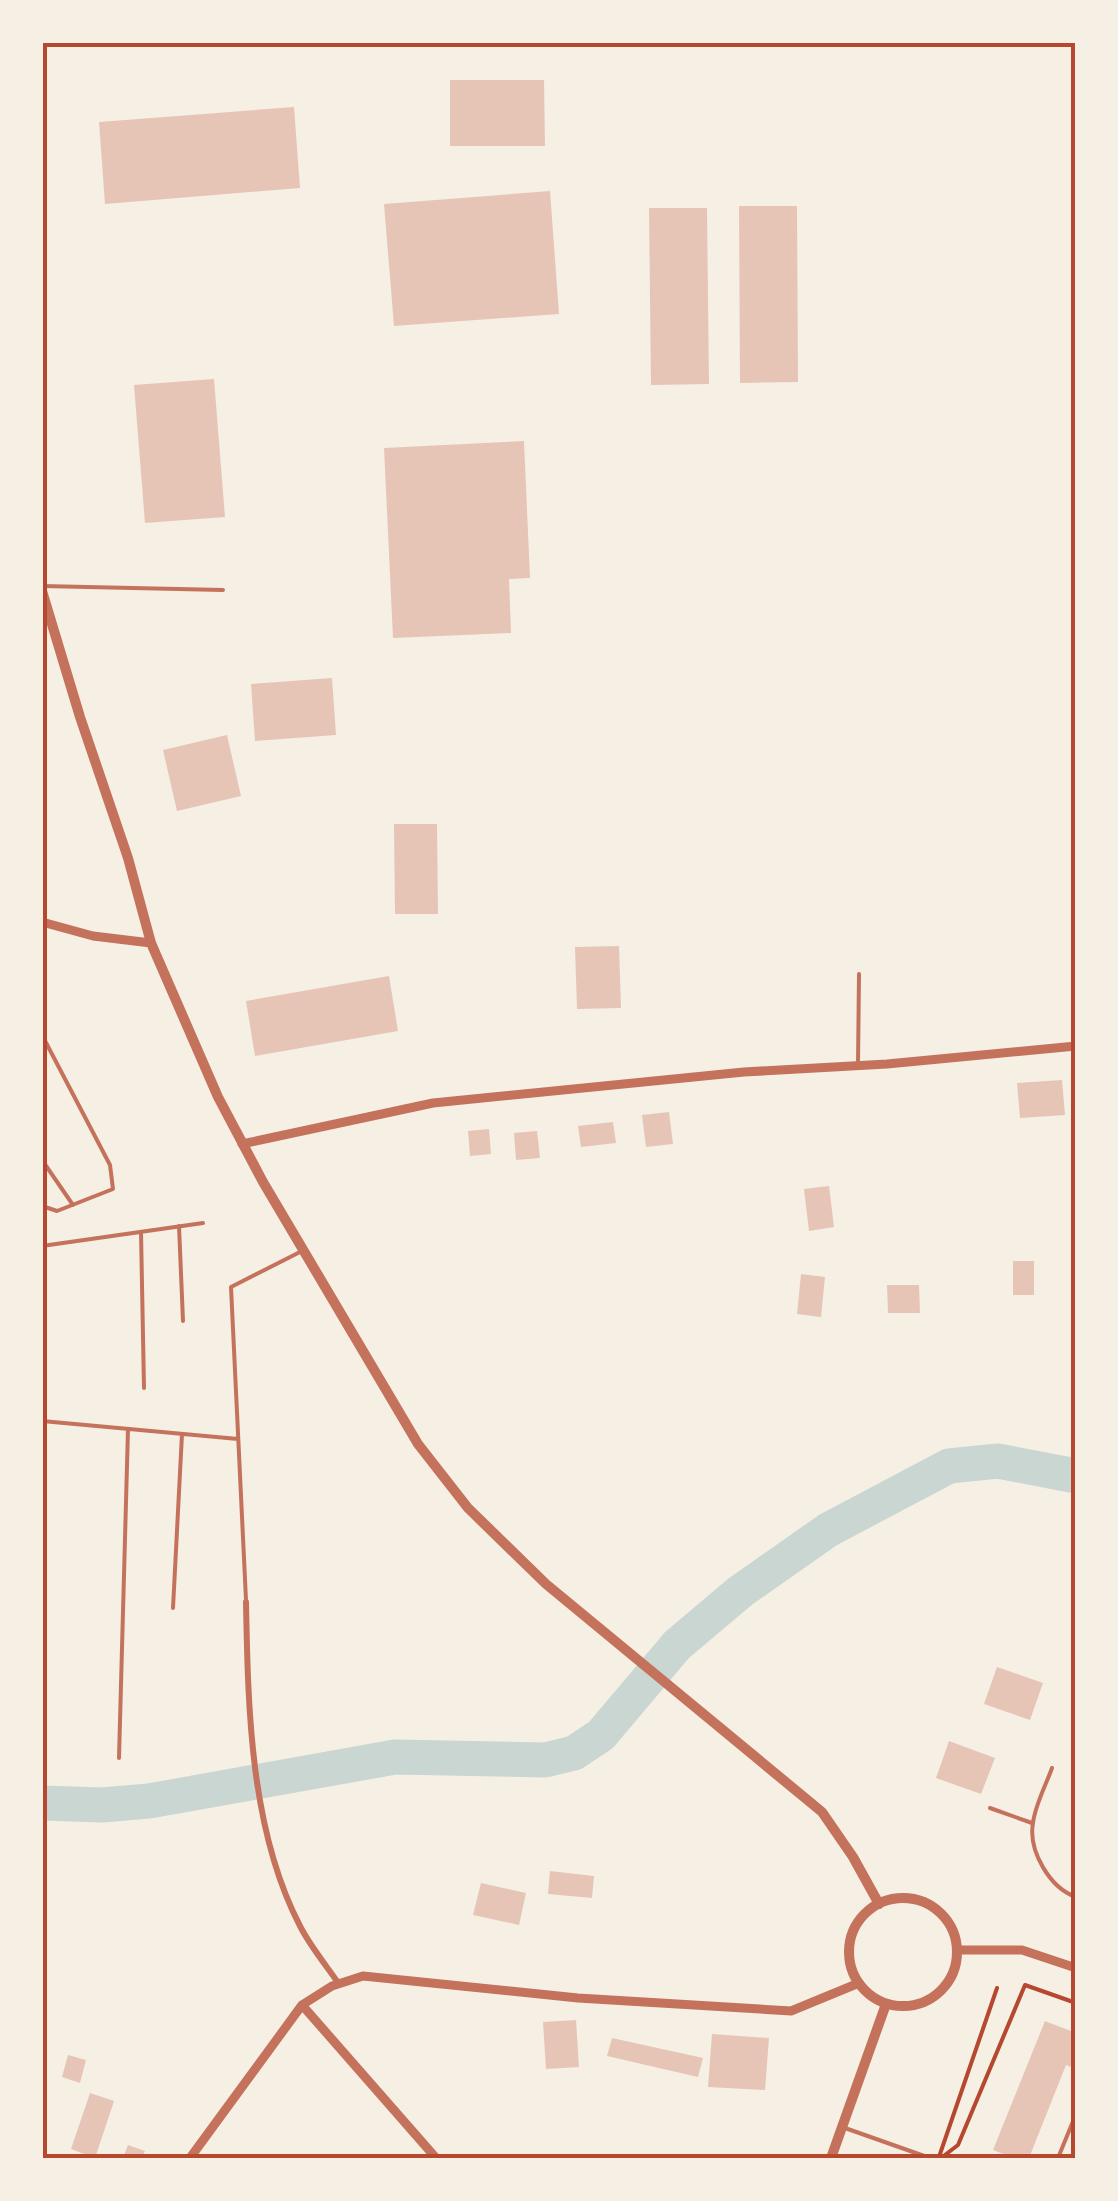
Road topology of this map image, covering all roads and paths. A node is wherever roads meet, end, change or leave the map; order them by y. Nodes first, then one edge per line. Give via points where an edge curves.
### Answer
1 (42, 588) edge
2 (223, 590) dead end
3 (42, 922) edge
4 (151, 942) junction
5 (859, 974) dead end
6 (42, 1035) edge
7 (1076, 1046) edge
8 (858, 1065) junction
9 (242, 1144) junction
10 (42, 1160) edge
11 (73, 1204) junction
12 (42, 1206) edge
13 (203, 1223) dead end
14 (179, 1226) junction
15 (142, 1232) junction
16 (42, 1246) edge
17 (304, 1250) junction
18 (183, 1321) dead end
19 (42, 1333) edge
20 (43, 1344) edge
21 (144, 1388) dead end
22 (44, 1421) edge
23 (128, 1429) junction
24 (182, 1434) junction
25 (238, 1439) junction
26 (42, 1498) edge
27 (246, 1602) joint
28 (173, 1608) dead end
29 (120, 1758) dead end
30 (1052, 1768) dead end
31 (990, 1808) dead end
32 (1032, 1823) junction
33 (1076, 1898) edge
34 (879, 1904) junction
35 (957, 1950) junction
36 (1076, 1968) edge
37 (859, 1983) junction
38 (339, 1984) junction
39 (997, 1988) dead end
40 (1076, 2003) edge
41 (886, 2004) junction
42 (302, 2005) junction
43 (1076, 2114) edge
44 (842, 2127) junction
45 (190, 2158) edge
46 (436, 2158) edge
47 (831, 2158) edge
48 (930, 2158) edge
49 (940, 2158) edge
50 (1058, 2158) edge

1 - 2 lane
1 - 4 street
3 - 4 street
4 - 9 street
5 - 8 lane
6 - 11 lane via 110,1165 113,1188
7 - 8 street
8 - 9 street via 433,1102
9 - 17 street
10 - 11 lane
11 - 12 lane via 58,1211
13 - 14 lane
14 - 15 lane
14 - 18 lane
15 - 16 lane
15 - 21 lane
17 - 25 lane via 231,1286
17 - 34 street via 418,1444 468,1508 546,1584 822,1812
19 - 20 lane
22 - 23 lane
22 - 26 lane
23 - 24 lane
23 - 29 lane
24 - 25 lane
24 - 28 lane
25 - 27 lane
27 - 38 street via 252,1754 270,1846 300,1926
30 - 32 lane
31 - 32 lane
32 - 33 lane via 1051,1880
34 - 35 street via 902,1898 929,1905 950,1924
34 - 37 street via 861,1918 850,1941
35 - 36 street via 1022,1950
35 - 41 street via 953,1974 936,1996 921,2004
37 - 38 street via 791,2011 363,1976
37 - 41 street
38 - 42 street
39 - 49 path
40 - 49 path via 1026,1985 958,2145
41 - 44 street
42 - 45 street
42 - 46 street
43 - 50 lane
44 - 47 street
44 - 48 lane

